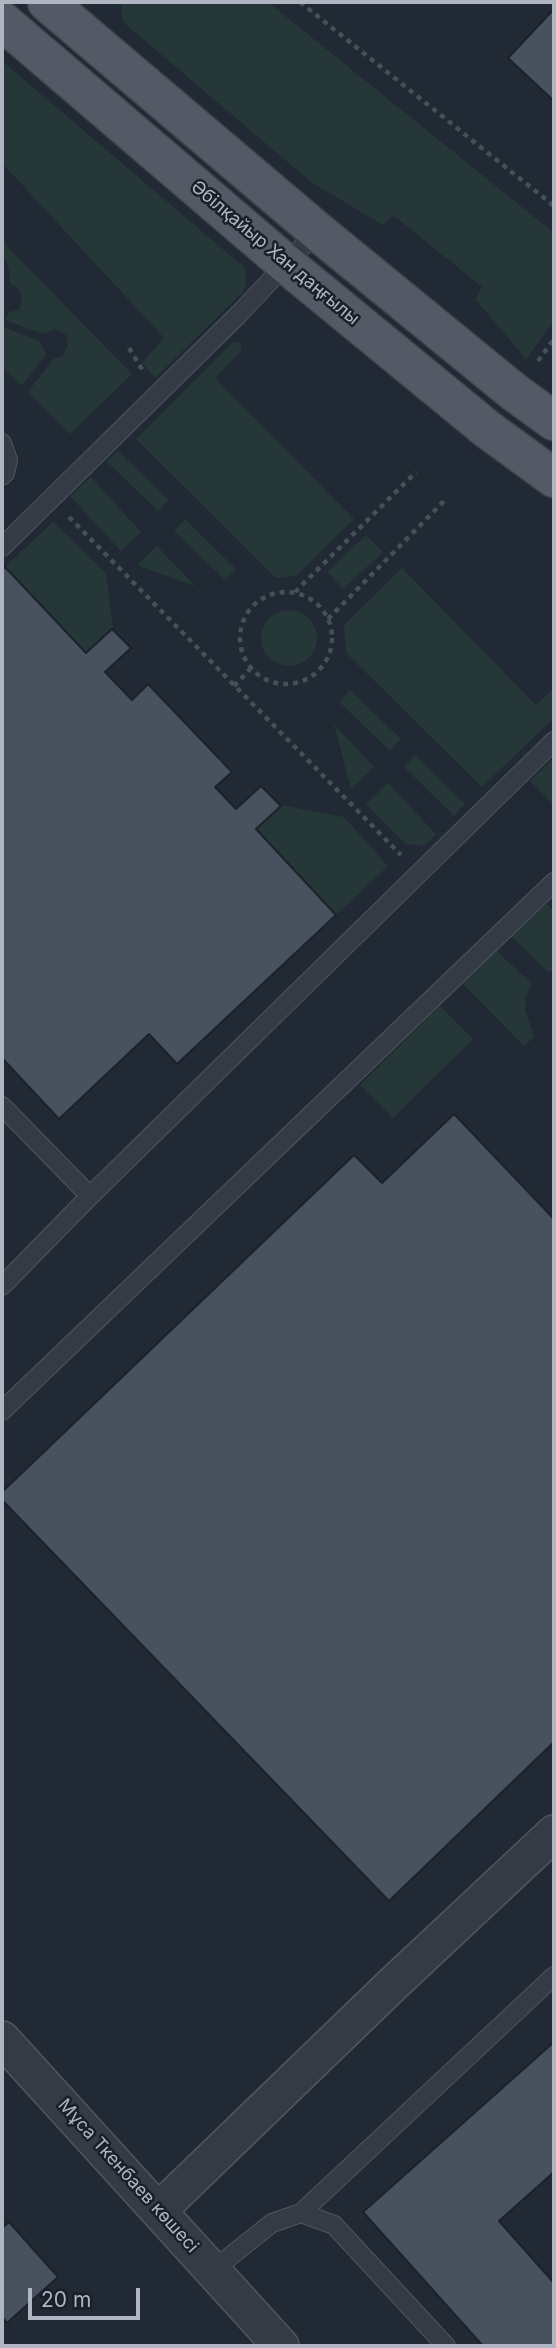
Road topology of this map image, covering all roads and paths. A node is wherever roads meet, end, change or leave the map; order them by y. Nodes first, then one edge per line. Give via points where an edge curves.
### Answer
1 (300, 2) edge
2 (66, 8) edge
3 (2, 21) edge
4 (554, 206) edge
5 (317, 231) junction
6 (286, 264) junction
7 (554, 339) edge
8 (533, 367) dead end
9 (554, 421) edge
10 (2, 443) edge
11 (416, 472) dead end
12 (2, 476) edge
13 (554, 478) edge
14 (51, 499) junction
15 (446, 499) dead end
16 (2, 547) edge
17 (294, 593) junction
18 (328, 619) junction
19 (251, 668) junction
20 (234, 685) junction
21 (554, 741) edge
22 (419, 873) junction
23 (554, 882) edge
24 (2, 1106) edge
25 (90, 1196) junction
26 (2, 1286) edge
27 (2, 1411) edge
28 (554, 1833) edge
29 (554, 1976) edge
30 (2, 2039) edge
31 (159, 2210) junction
32 (301, 2213) junction
33 (213, 2270) junction
34 (281, 2346) edge
35 (446, 2346) edge

1 - 4 path
2 - 5 main road
3 - 6 main road, Әбілқайыр Хан даңғылы
5 - 6 lane
5 - 9 main road
6 - 13 main road, Әбілқайыр Хан даңғылы via 487,429
6 - 14 lane
7 - 8 path
10 - 12 lane via 8,460
11 - 17 path
14 - 16 lane
14 - 20 path
15 - 18 path
17 - 18 path via 316,602
17 - 19 path via 272,594 248,611 240,640
18 - 19 path via 332,643 328,657 307,679 277,683
19 - 20 path
20 - 22 path
21 - 22 lane
22 - 25 lane
23 - 27 lane
24 - 25 lane
25 - 26 lane
28 - 31 street
29 - 32 lane
30 - 31 street, Мұса Ткенбаев көшесі
31 - 33 street, Мұса Ткенбаев көшесі
32 - 33 lane via 272,2223
32 - 35 lane via 334,2225
33 - 34 street, Мұса Ткенбаев көшесі

